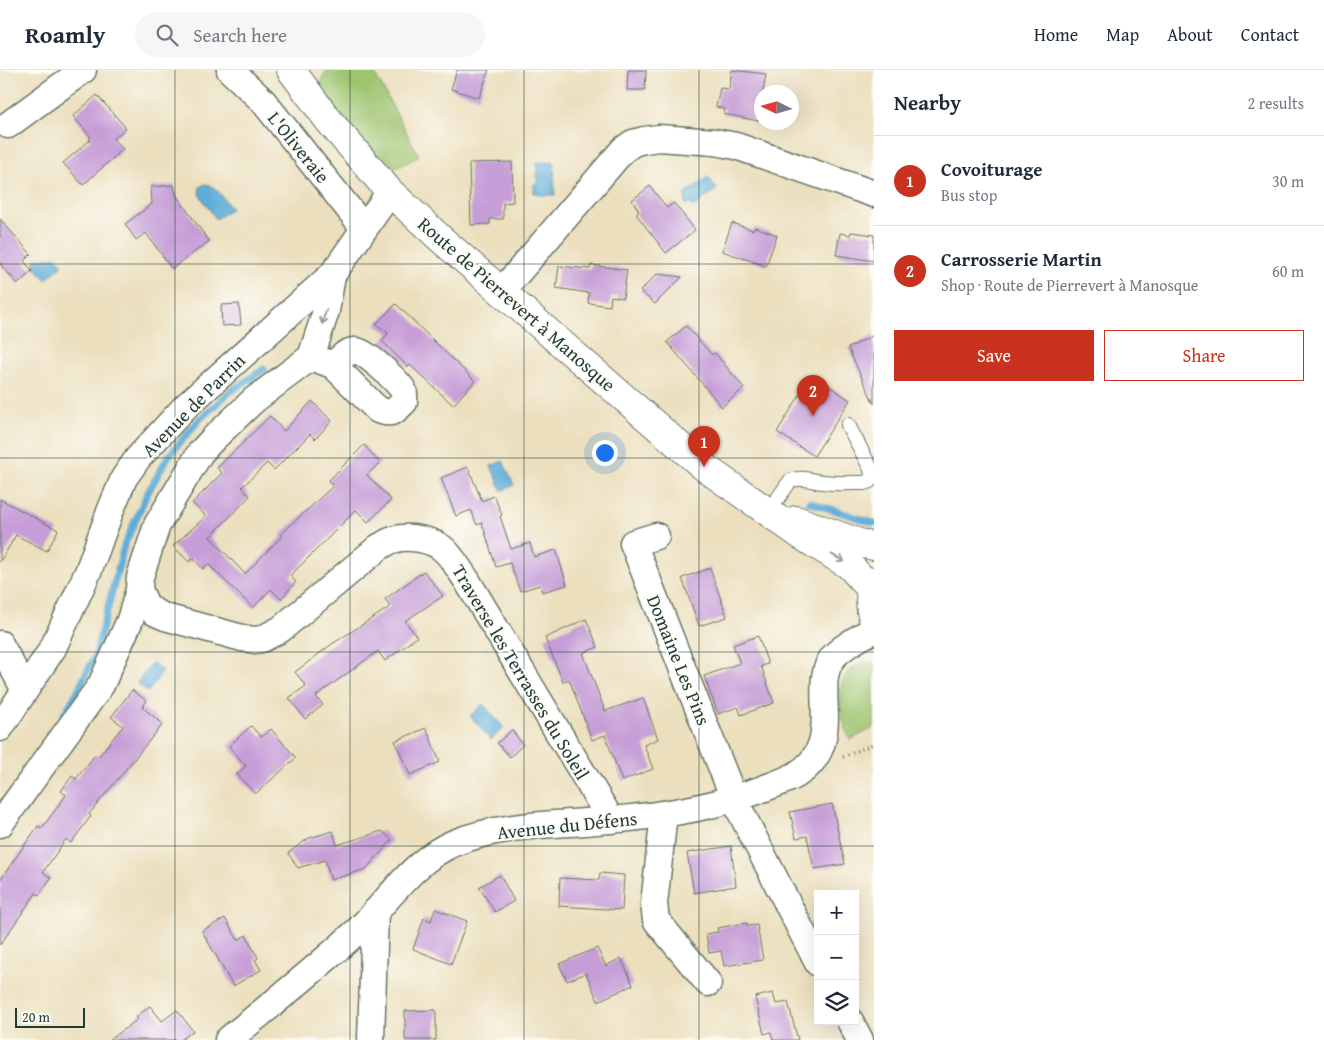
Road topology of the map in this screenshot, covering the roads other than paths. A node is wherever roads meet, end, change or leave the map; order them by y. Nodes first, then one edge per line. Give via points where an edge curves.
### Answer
1 (83, 70) edge
2 (230, 70) edge
3 (291, 70) edge
4 (8, 125) dead end
5 (390, 192) junction
6 (874, 194) edge
7 (364, 228) junction
8 (332, 275) junction
9 (502, 291) junction
10 (322, 361) junction
11 (848, 425) dead end
12 (769, 511) junction
13 (656, 536) dead end
14 (874, 546) edge
15 (872, 585) edge
16 (139, 590) junction
17 (874, 621) edge
18 (874, 630) edge
19 (0, 644) edge
20 (25, 690) junction
21 (0, 728) edge
22 (734, 799) junction
23 (664, 814) junction
24 (611, 820) junction
25 (0, 824) edge
26 (375, 912) junction
27 (814, 955) edge
28 (708, 983) dead end
29 (852, 1025) edge
30 (228, 1040) edge
31 (371, 1040) edge
32 (860, 1040) edge

1 - 4 street
2 - 7 street, L'Oliveraie via 263,101
3 - 5 main road, Route de Pierrevert à Manosque via 329,121
5 - 7 street, Avenue de Parrin
5 - 9 main road, Route de Pierrevert à Manosque
6 - 9 street via 736,146 699,140 644,140 623,150
7 - 8 street, Avenue de Parrin
8 -> 10 street
8 - 20 street, Avenue de Parrin via 185,406 138,458 124,478 110,509 88,572 53,648
9 - 12 main road, Route de Pierrevert à Manosque via 704,467
10 - 10 street via 378,410 387,414 404,402 402,388 361,352 354,350
10 - 16 street via 254,400 200,453 157,525 140,576
11 - 12 lane via 871,469 870,481 795,479 790,481
12 - 14 main road, Route de Pierrevert à Manosque
12 -> 15 main road, Route de Pierrevert à Manosque via 850,565
13 - 22 street, Domaine Les Pins via 633,543
15 - 17 main road via 870,602
16 - 24 street, Traverse les Terrasses du Soleil via 146,605 154,612 242,638 262,639 281,629 379,547 407,537 430,542 449,555 466,578
16 - 25 street via 130,620 101,685
18 - 22 street, Avenue du Défens via 835,655 830,663 825,686 823,738 813,760 794,777
19 - 20 street
20 - 21 street, Avenue de Parrin
22 - 23 street, Avenue du Défens
22 - 27 street
23 - 24 street, Avenue du Défens
23 - 28 street via 654,904 656,920
24 - 26 street, Avenue du Défens via 515,827 454,843 423,863
26 - 30 street, Avenue du Défens via 349,938
26 - 31 street
29 - 32 street

